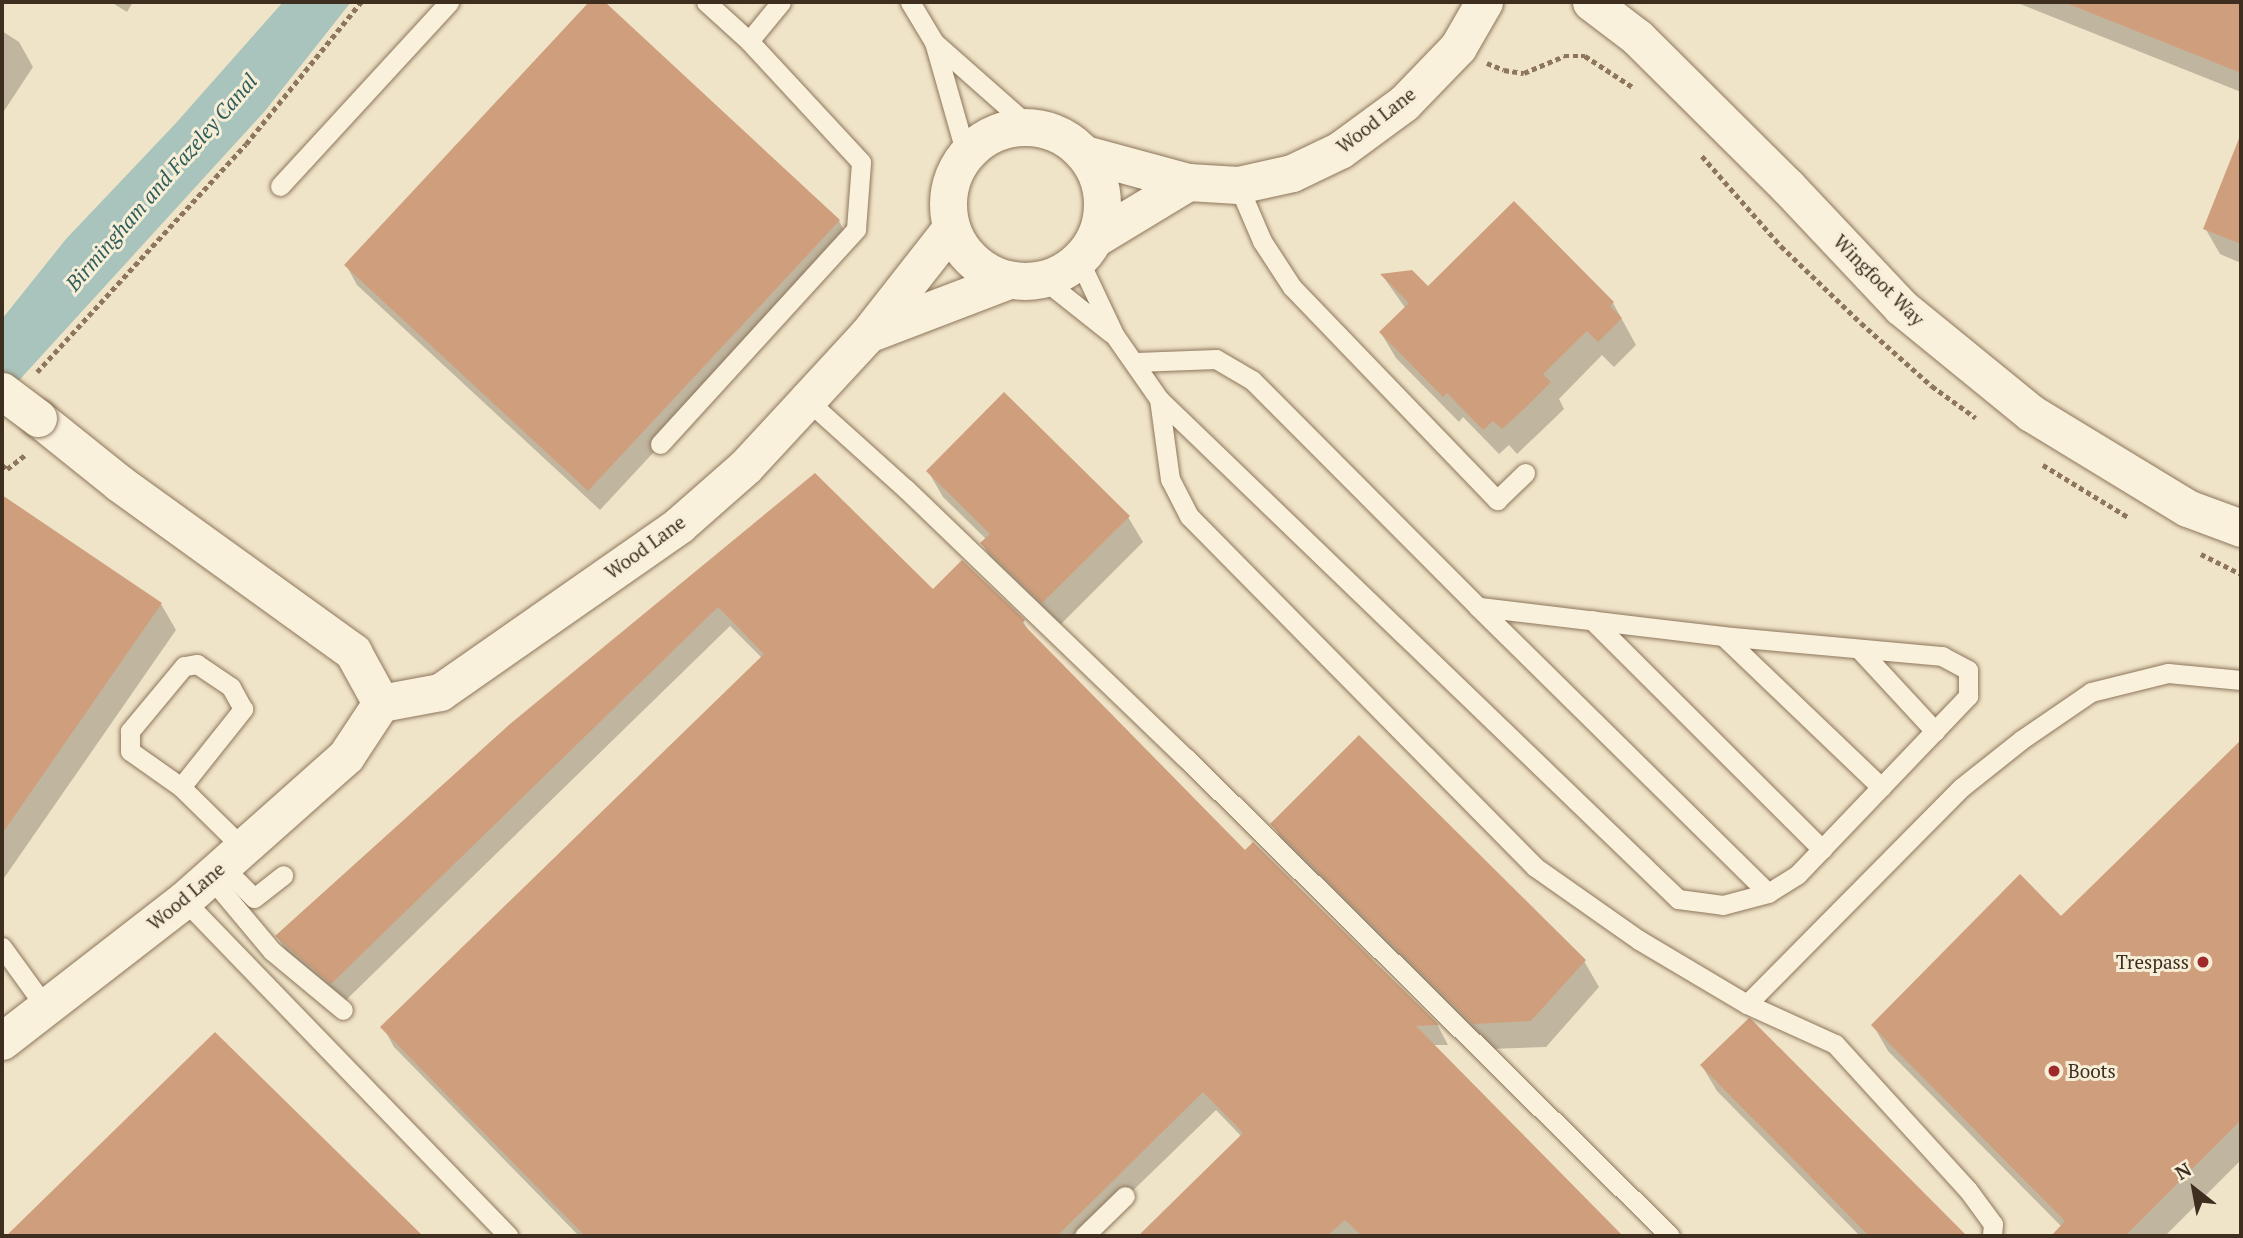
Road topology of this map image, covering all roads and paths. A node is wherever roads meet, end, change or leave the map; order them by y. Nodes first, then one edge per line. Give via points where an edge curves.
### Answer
1 (361, 2) edge
2 (449, 2) edge
3 (706, 2) edge
4 (781, 2) edge
5 (910, 2) edge
6 (1484, 2) edge
7 (1591, 2) edge
8 (749, 41) junction
9 (934, 41) junction
10 (1029, 126) junction
11 (966, 154) junction
12 (1085, 154) junction
13 (1188, 182) junction
14 (1238, 185) junction
15 (281, 186) dead end
16 (951, 228) junction
17 (1086, 249) junction
18 (1026, 280) junction
19 (868, 334) junction
20 (1115, 336) junction
21 (1136, 362) junction
22 (15, 386) edge
23 (1159, 399) junction
24 (807, 400) junction
25 (660, 444) dead end
26 (1525, 473) dead end
27 (2241, 528) edge
28 (1478, 607) junction
29 (1592, 620) junction
30 (1723, 636) junction
31 (1859, 649) junction
32 (2241, 680) edge
33 (381, 703) junction
34 (1935, 731) junction
35 (181, 787) junction
36 (1881, 787) junction
37 (1822, 849) junction
38 (215, 873) junction
39 (284, 875) dead end
40 (1769, 893) junction
41 (2, 947) edge
42 (1747, 1004) junction
43 (44, 1005) junction
44 (343, 1010) dead end
45 (2, 1041) edge
46 (1125, 1196) dead end
47 (509, 1236) edge
48 (1084, 1236) edge
49 (1670, 1236) edge
50 (1992, 1236) edge

1 - 22 path via 246,144
2 - 15 lane
3 - 8 lane
4 - 8 lane
5 - 9 lane
6 - 14 street, Wood Lane via 1458,47 1404,103 1340,150 1292,173
7 - 27 street, Wingfoot Way via 1637,37 1901,307 2031,413 2187,508
8 - 25 lane via 861,162 856,229
9 - 10 lane
9 - 11 lane
10 - 11 street via 984,138
10 - 12 street via 1069,139
11 - 16 street via 953,176 947,202
12 - 13 street, Wood Lane
12 - 17 street via 1097,173 1102,195 1101,217
13 - 14 street, Wood Lane
13 - 17 street
14 - 26 lane via 1262,241 1292,288 1497,499
16 - 18 street via 964,252 984,270
16 - 19 street, Wood Lane
17 - 18 street via 1062,272
17 - 20 lane
18 - 19 street, Wood Lane
18 - 20 lane
19 - 24 street, Wood Lane
20 - 21 lane
21 - 23 lane
21 - 28 lane via 1216,359 1252,380
22 - 33 street, bridge via 38,418 119,483 354,652
23 - 40 lane via 1678,899 1723,905
23 - 42 lane via 1170,479 1189,516 1535,867 1639,940
24 - 33 street, Wood Lane via 745,467 679,525 440,692
24 - 49 lane via 1196,767
28 - 29 lane
28 - 40 lane
29 - 30 lane
29 - 37 lane
30 - 31 lane
30 - 36 lane
31 - 34 lane
31 - 34 lane via 1942,656 1968,670 1968,696
32 - 42 lane via 2168,673 2091,692 1962,787
33 - 38 street, Wood Lane via 346,756
34 - 36 lane
35 - 35 lane via 130,751 130,731 184,666 197,664 231,687 243,709
35 - 38 lane
36 - 37 lane
37 - 40 lane via 1797,875
38 - 39 lane via 254,898
38 - 43 street, Wood Lane
38 - 44 lane via 272,951
38 - 47 lane
41 - 43 lane
42 - 50 lane via 1835,1044 1968,1190 1993,1224
43 - 45 street, Wood Lane
46 - 48 lane

